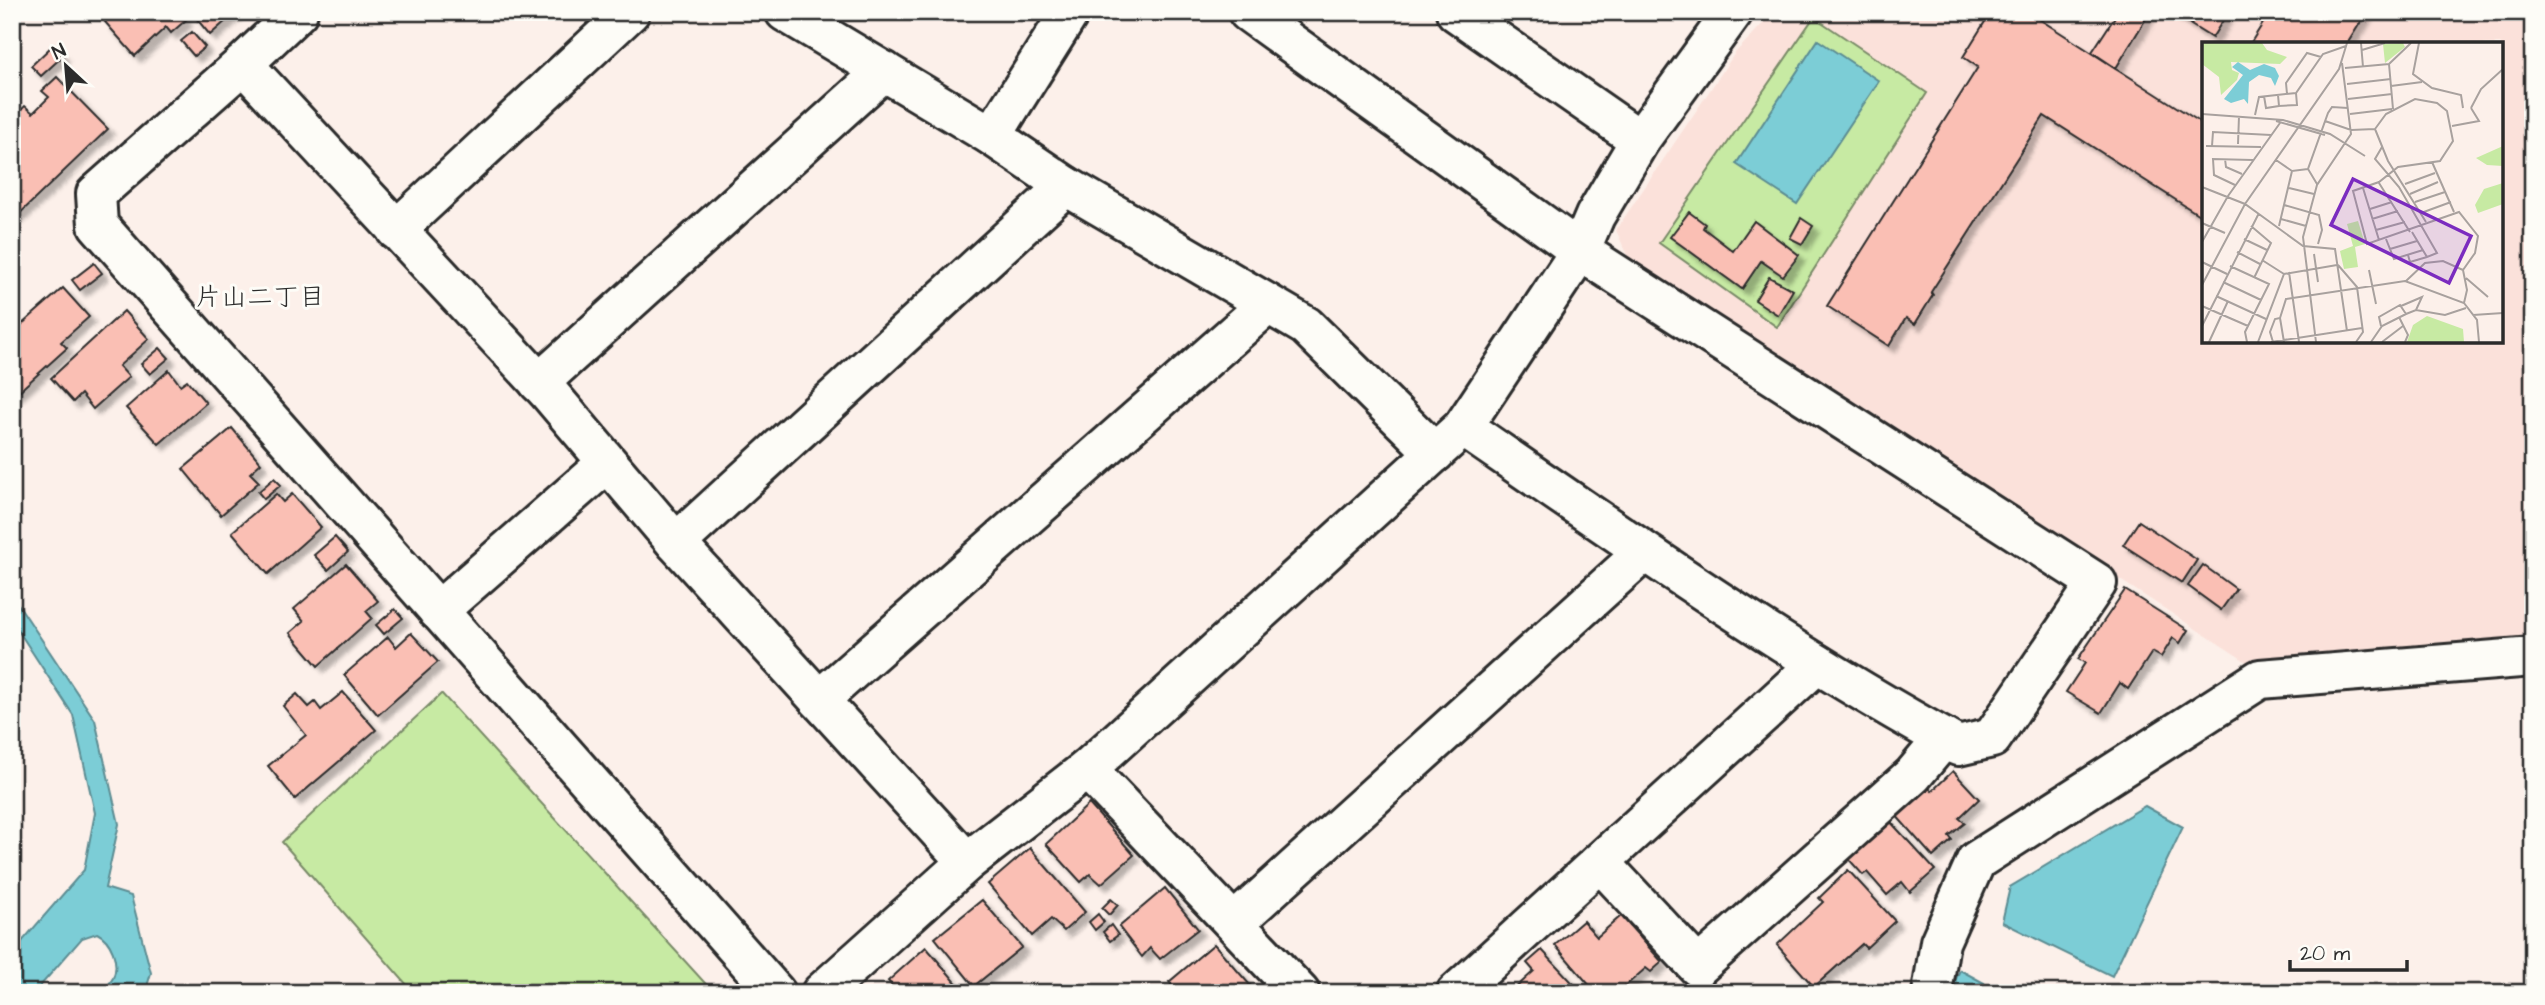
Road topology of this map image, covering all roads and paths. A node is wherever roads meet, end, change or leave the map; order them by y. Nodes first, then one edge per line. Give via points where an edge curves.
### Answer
1 (298, 12) edge
2 (630, 12) edge
3 (785, 12) edge
4 (1070, 12) edge
5 (1248, 12) edge
6 (1733, 12) edge
7 (1461, 14) edge
8 (243, 64) junction
9 (884, 71) junction
10 (992, 136) junction
11 (1640, 140) junction
12 (1066, 186) junction
13 (396, 230) junction
14 (1580, 251) junction
15 (1268, 304) junction
16 (539, 383) junction
17 (1463, 427) junction
18 (1435, 453) junction
19 (607, 463) junction
20 (676, 543) junction
21 (1644, 552) junction
22 (438, 611) junction
23 (2533, 657) edge
24 (1817, 664) junction
25 (819, 700) junction
26 (1944, 738) junction
27 (1087, 769) junction
28 (967, 862) junction
29 (1600, 862) junction
30 (1234, 923) junction
31 (775, 993) edge
32 (821, 993) edge
33 (1300, 993) edge
34 (1456, 993) edge
35 (1931, 993) edge

1 - 8 street
2 - 13 street
3 - 9 street
4 - 10 street
5 - 14 street
6 - 11 street
7 - 11 street
8 - 13 street
8 - 22 street via 96,194 98,225
9 - 10 street
9 - 16 street
10 - 12 street
11 - 14 street
12 - 15 street
12 - 20 street
13 - 16 street
14 - 17 street
14 - 26 street via 2097,583 1992,737 1958,746
15 - 18 street via 1306,326
15 - 25 street
16 - 19 street
17 - 18 street
17 - 21 street
18 - 27 street
19 - 20 street
19 - 22 street
20 - 25 street
21 - 24 street
21 - 30 street
22 - 31 street
23 - 35 street via 2260,679 1976,861 1940,942
24 - 26 street
24 - 29 street
25 - 28 street
26 - 29 street via 1913,775 1698,967
27 - 28 street
27 - 30 street
28 - 32 street
29 - 34 street
30 - 33 street

